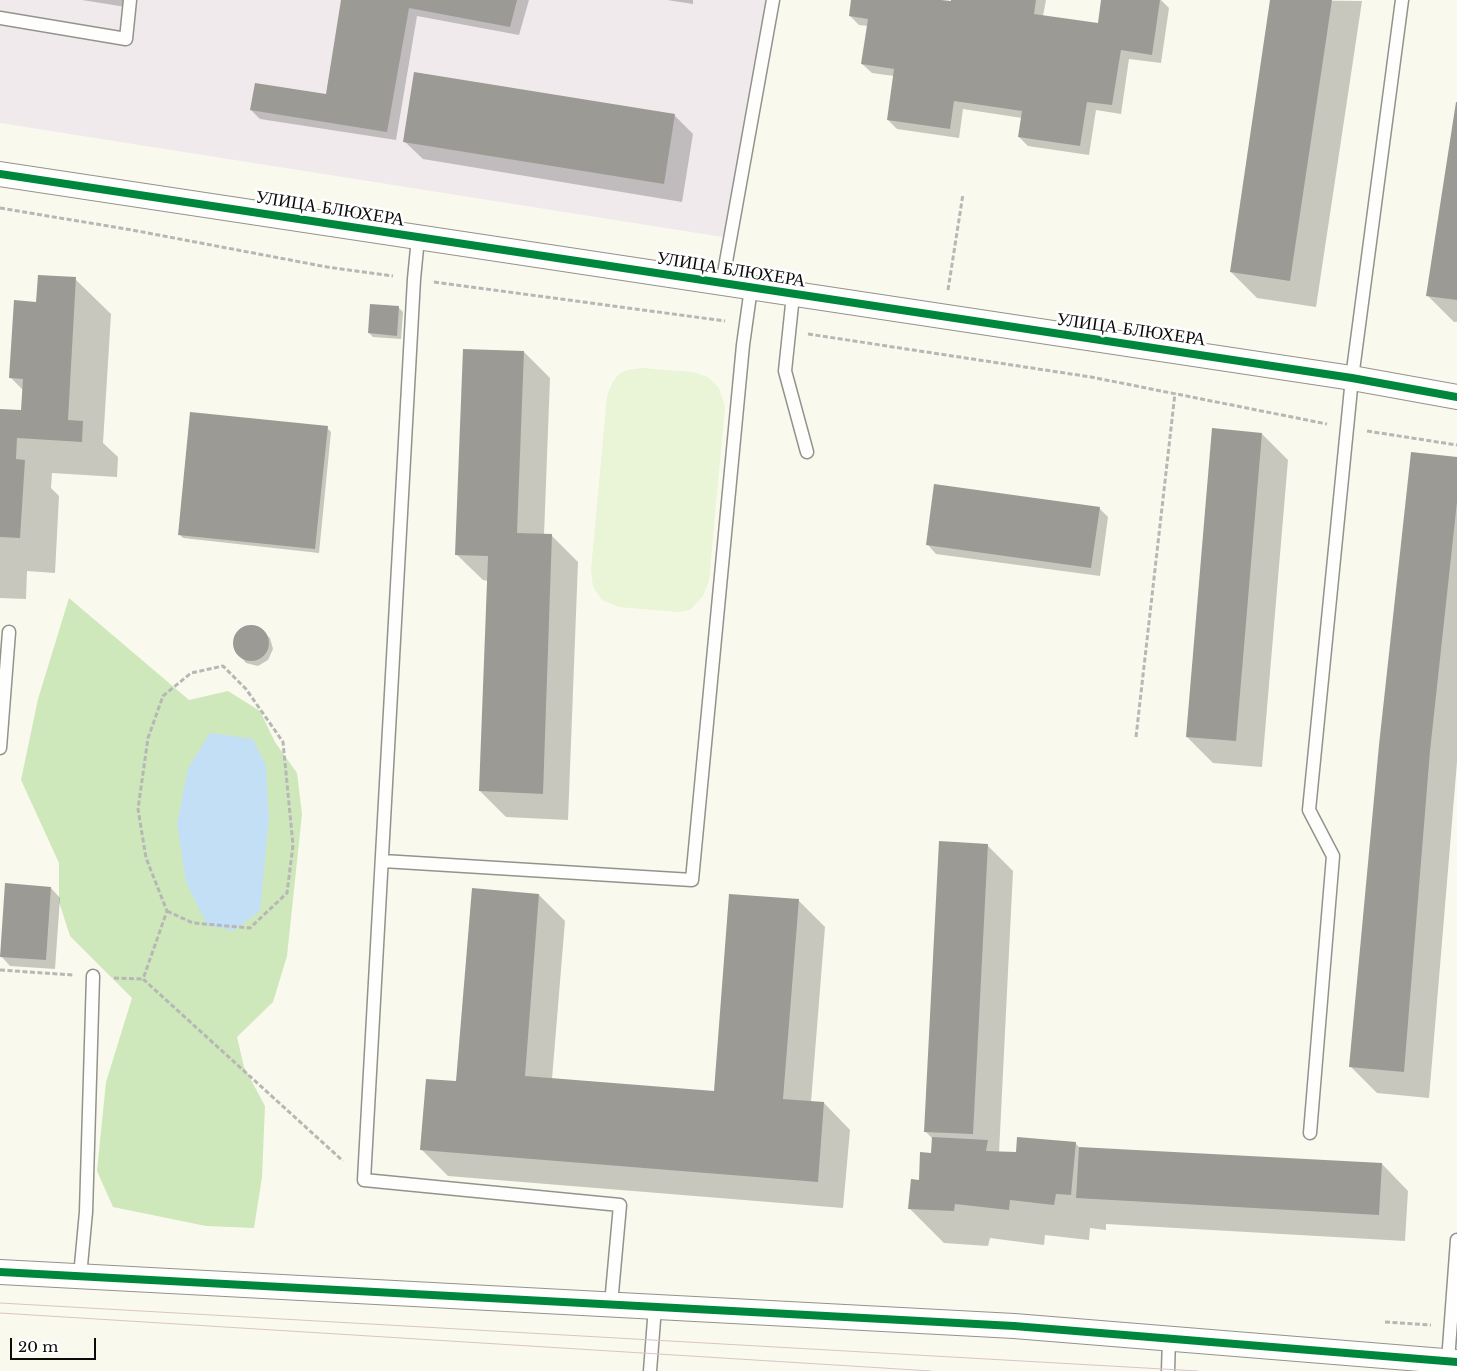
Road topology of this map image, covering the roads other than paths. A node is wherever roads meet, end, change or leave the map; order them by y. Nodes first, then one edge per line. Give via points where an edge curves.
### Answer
1 (130, 0) edge
2 (774, 0) edge
3 (1402, 0) edge
4 (0, 18) edge
5 (0, 174) edge
6 (418, 238) junction
7 (722, 284) junction
8 (751, 288) junction
9 (793, 294) junction
10 (1352, 378) junction
11 (1457, 397) edge
12 (808, 452) dead end
13 (9, 632) dead end
14 (0, 748) edge
15 (383, 861) junction
16 (93, 976) dead end
17 (1310, 1133) dead end
18 (1457, 1240) edge
19 (0, 1272) edge
20 (80, 1276) junction
21 (611, 1304) junction
22 (655, 1307) junction
23 (1169, 1338) junction
24 (1452, 1361) edge
25 (650, 1371) edge
26 (1168, 1371) edge

1 - 4 lane via 126,39
2 - 7 lane
3 - 10 lane
5 - 6 street, УЛИЦА БЛЮХЕРА
6 - 7 street, УЛИЦА БЛЮХЕРА
6 - 15 lane
7 - 8 street, УЛИЦА БЛЮХЕРА
8 - 9 street, УЛИЦА БЛЮХЕРА
8 - 15 lane via 692,880
9 - 10 street, УЛИЦА БЛЮХЕРА
9 - 12 lane via 785,371
10 - 11 street, УЛИЦА БЛЮХЕРА
10 - 17 lane via 1309,810 1333,856
13 - 14 lane
15 - 21 lane via 364,1180 620,1205
16 - 20 lane via 86,1212
18 - 24 lane via 1450,1326
19 - 20 street
20 - 21 street
21 - 22 street
22 - 23 street
22 - 25 lane
23 - 24 street
23 - 26 lane

